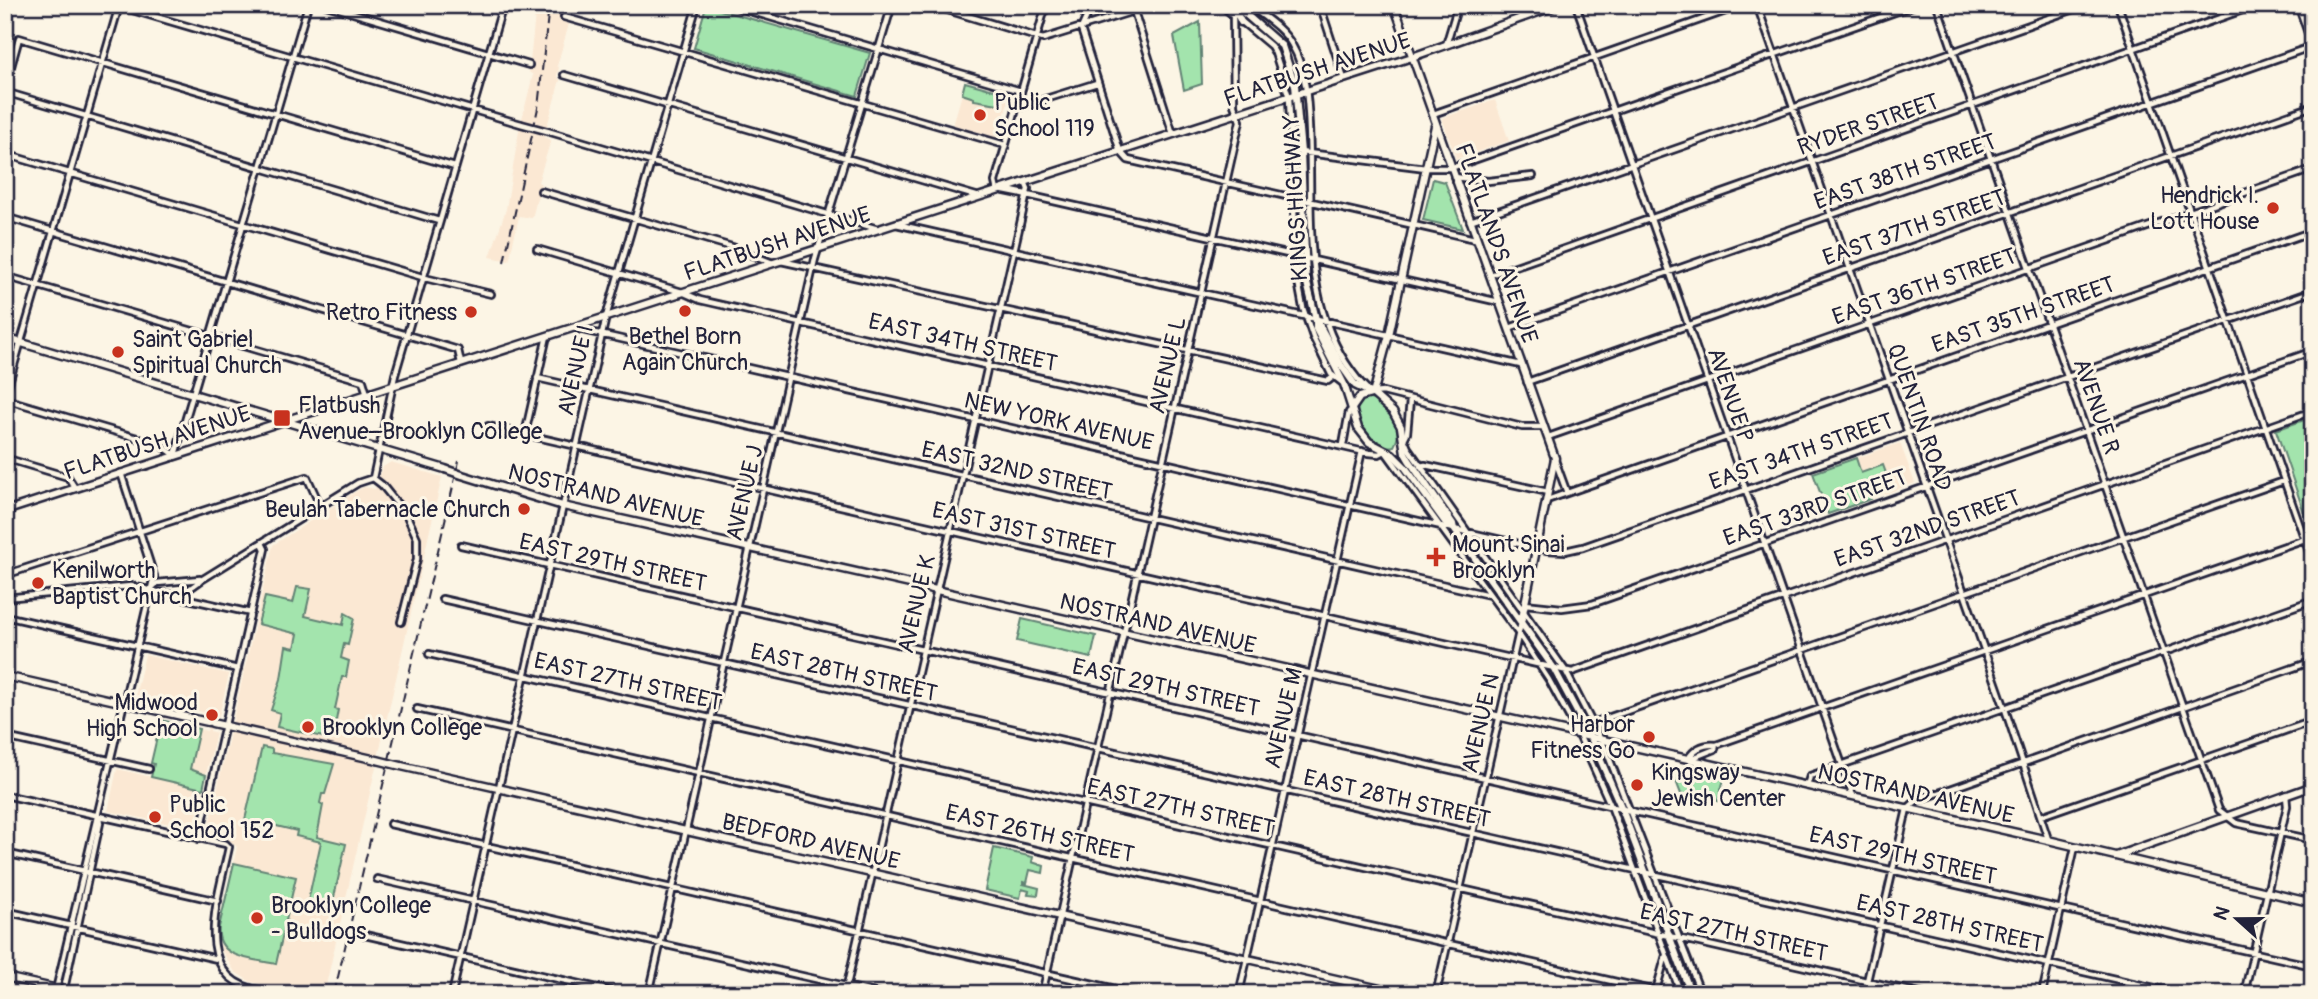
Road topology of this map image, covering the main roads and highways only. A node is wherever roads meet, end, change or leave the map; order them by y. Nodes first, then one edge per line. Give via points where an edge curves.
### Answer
1 (1234, 5) edge
2 (1394, 5) edge
3 (1559, 5) edge
4 (1241, 22) road end
5 (1412, 57) junction
6 (1297, 94) junction
7 (1435, 124) junction
8 (999, 190) junction
9 (1027, 195) road end
10 (1316, 319) junction
11 (5, 338) edge
12 (1373, 394) junction
13 (1352, 409) junction
14 (283, 420) junction
15 (1404, 439) junction
16 (1385, 451) junction
17 (1555, 458) joint
18 (5, 511) edge
19 (1454, 529) junction
20 (1521, 623) junction
21 (5, 676) edge
22 (1591, 738) junction
23 (2313, 786) edge
24 (2114, 857) junction
25 (2313, 903) edge
26 (5, 977) edge
27 (59, 992) edge
28 (80, 994) edge
29 (1402, 994) edge
30 (1691, 994) edge

1 - 4 main road
1 - 6 main road, KINGS HIGHWAY via 1282,46
2 - 5 main road, FLATLANDS AVENUE
3 - 5 main road, FLATBUSH AVENUE
5 - 6 main road, FLATBUSH AVENUE
5 - 7 main road, FLATLANDS AVENUE
6 - 8 main road, FLATBUSH AVENUE
6 - 10 main road, KINGS HIGHWAY via 1309,259 1306,279
7 - 12 main road
7 - 17 main road, FLATLANDS AVENUE
8 - 9 main road
8 - 14 main road, FLATBUSH AVENUE
10 - 12 main road, KINGS HIGHWAY via 1350,379
10 - 13 main road, KINGS HIGHWAY
11 - 14 main road, NOSTRAND AVENUE
12 - 13 main road via 1360,397
12 - 15 main road, KINGS HIGHWAY via 1393,412
13 - 16 main road, KINGS HIGHWAY via 1364,437
14 - 18 main road, FLATBUSH AVENUE
14 - 22 main road, NOSTRAND AVENUE, bridge via 563,506
15 - 16 main road
15 - 19 main road, KINGS HIGHWAY via 1405,453
16 - 19 main road, KINGS HIGHWAY via 1405,467
17 - 20 main road, AVENUE N
19 - 20 main road, KINGS HIGHWAY
20 - 22 main road, KINGS HIGHWAY via 1553,667
21 - 29 main road, BEDFORD AVENUE, bridge
22 - 24 main road, NOSTRAND AVENUE
22 - 30 main road, KINGS HIGHWAY
23 - 24 main road
24 - 25 main road, NOSTRAND AVENUE
26 - 27 main road
27 - 28 main road

